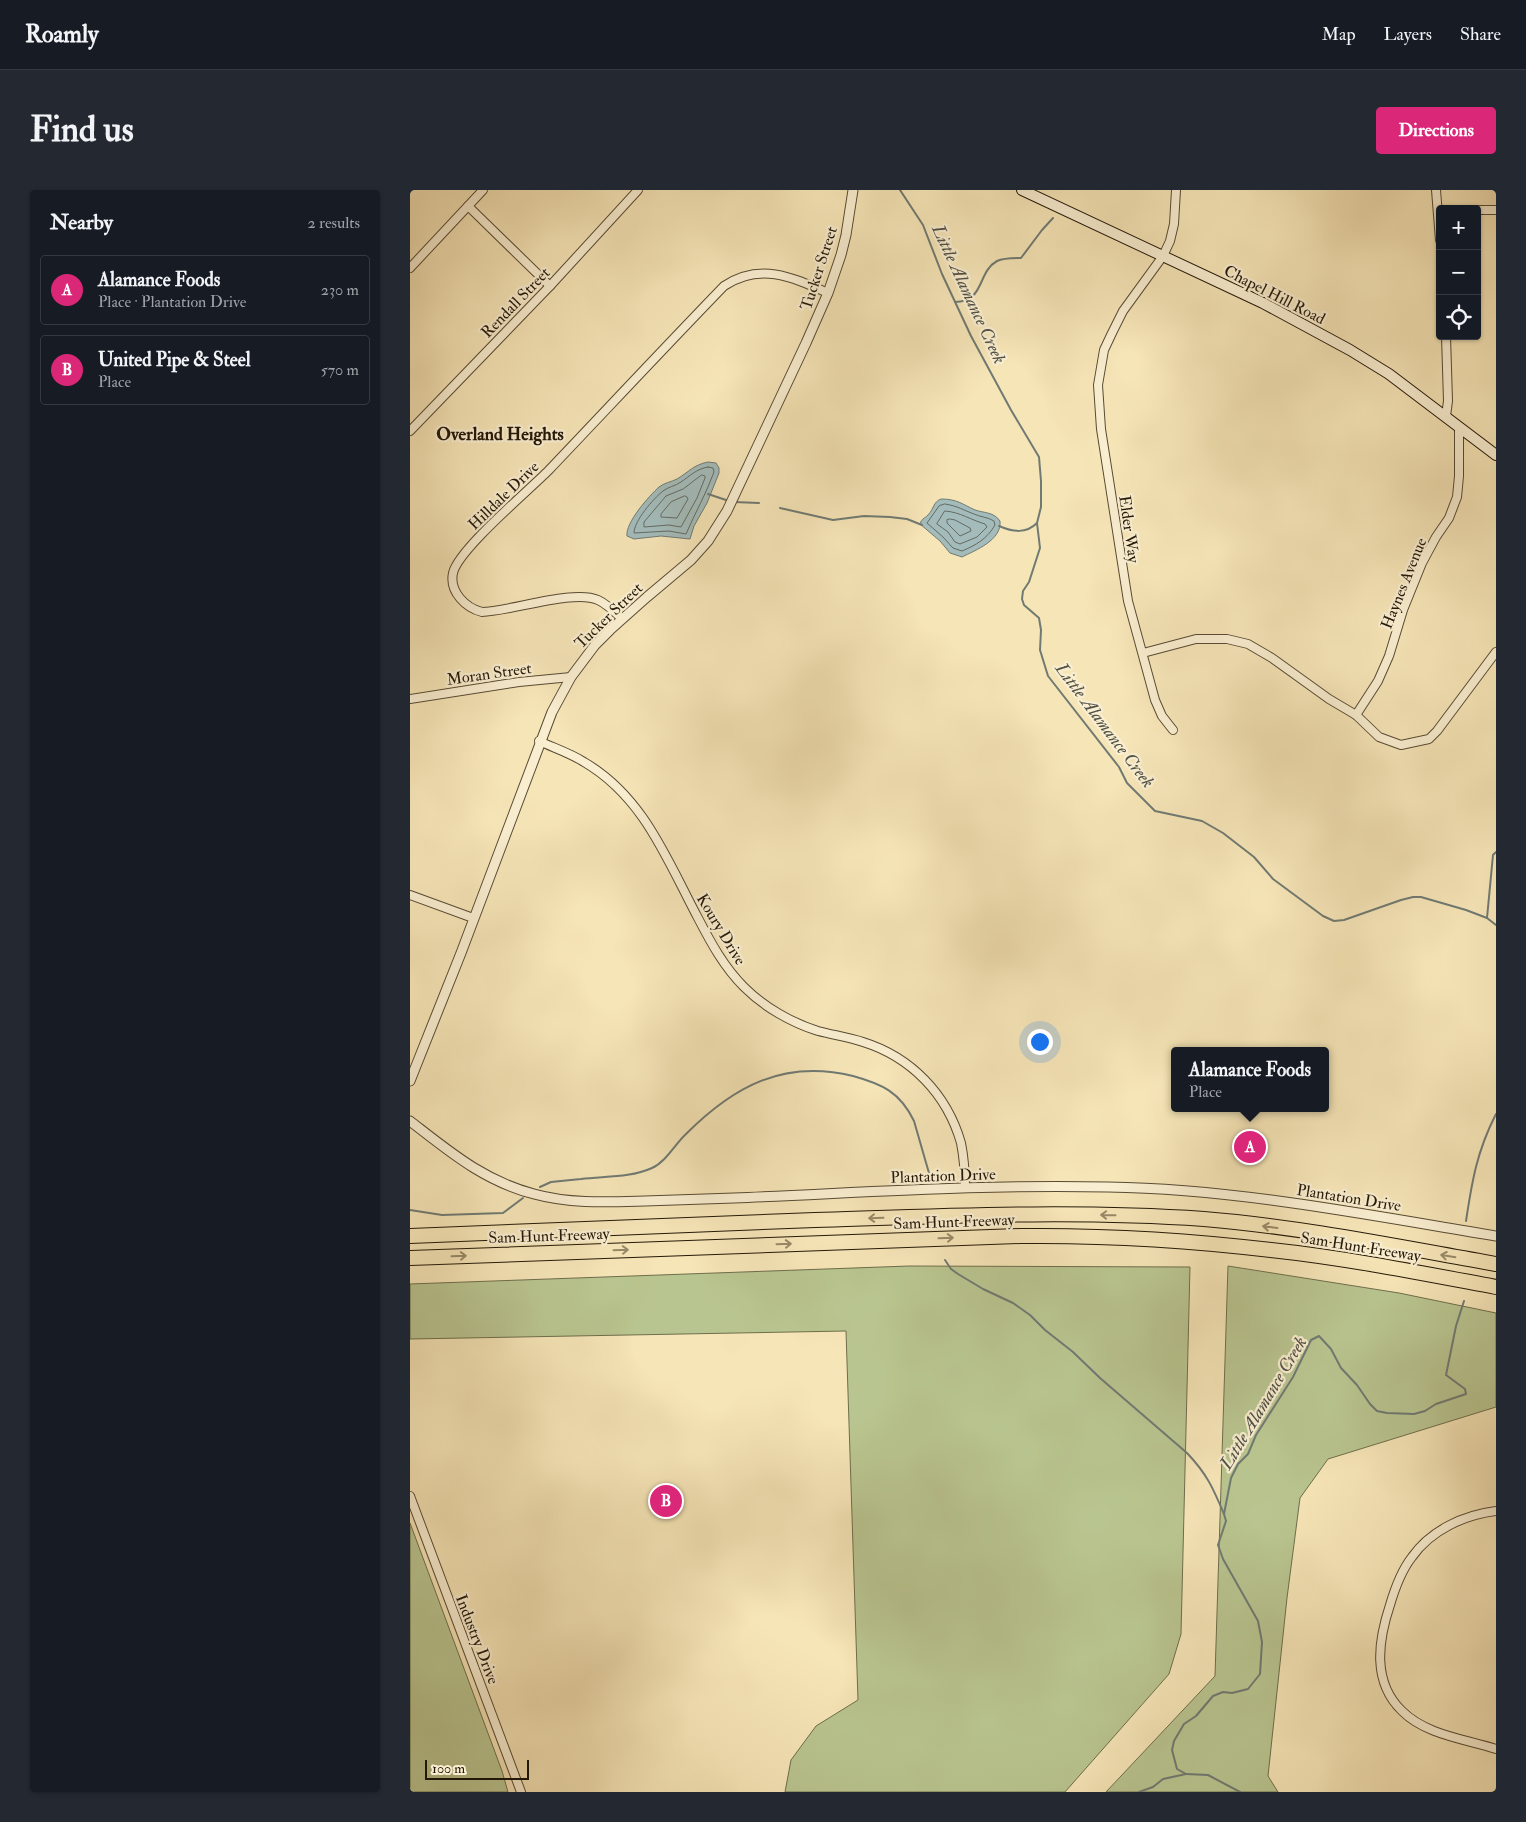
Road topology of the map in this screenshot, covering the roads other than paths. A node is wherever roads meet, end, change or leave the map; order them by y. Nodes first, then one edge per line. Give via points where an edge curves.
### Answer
1 (483, 190) edge
2 (638, 190) edge
3 (853, 190) edge
4 (1022, 190) edge
5 (1176, 190) edge
6 (1436, 190) edge
7 (1438, 205) edge
8 (468, 206) junction
9 (1481, 210) edge
10 (1496, 210) edge
11 (1163, 256) junction
12 (410, 268) edge
13 (550, 286) junction
14 (828, 292) junction
15 (1446, 340) edge
16 (1446, 416) junction
17 (1459, 427) junction
18 (410, 431) edge
19 (1496, 455) edge
20 (622, 619) junction
21 (1496, 652) edge
22 (1143, 653) junction
23 (571, 677) junction
24 (410, 698) edge
25 (1356, 716) junction
26 (1173, 730) dead end
27 (539, 741) junction
28 (410, 895) edge
29 (473, 918) junction
30 (410, 1081) edge
31 (410, 1121) edge
32 (965, 1188) junction
33 (410, 1236) edge
34 (1496, 1236) edge
35 (410, 1258) edge
36 (1496, 1264) edge
37 (1496, 1286) edge
38 (410, 1496) edge
39 (1496, 1511) edge
40 (1496, 1749) edge
41 (521, 1792) edge

1 - 8 street
2 - 13 street, Rendall Street
3 - 14 street, Tucker Street via 846,235
4 - 11 main road, Chapel Hill Road
5 - 11 street, Elder Way via 1174,224
6 - 7 street
8 - 12 street
8 - 13 street
9 - 10 street
11 - 16 main road, Chapel Hill Road via 1263,303 1350,350
11 - 22 street, Elder Way via 1123,311 1104,350 1098,385 1101,429 1121,564
13 - 18 street, Rendall Street
14 - 20 street, Tucker Street via 772,416 715,530 691,560
14 - 20 street, Hilldale Drive via 773,273 746,276 724,286 549,470 466,551 453,573 457,593 465,604 482,612 572,596 589,597
15 - 16 street
16 - 17 main road, Chapel Hill Road
17 - 19 main road, Chapel Hill Road
17 - 25 street, Haynes Avenue via 1457,496 1449,518 1422,563 1378,681
20 - 23 street, Tucker Street via 595,645
21 - 25 street via 1429,739 1401,745 1379,737
22 - 25 street via 1196,639 1227,639 1248,644
22 - 26 street, Elder Way via 1155,700
23 - 24 street, Moran Street
23 - 27 street, Tucker Street
27 - 29 street, Tucker Street
27 - 32 street, Koury Drive via 585,762 633,803 654,832 716,952 744,987 764,1005 800,1025 881,1048 901,1058 932,1087 950,1116 961,1144
28 - 29 street
29 - 30 street, Tucker Street
31 - 32 street, Plantation Drive via 475,1170 514,1189 555,1199 620,1202
32 - 34 street, Plantation Drive via 1110,1187 1184,1192 1328,1208
36 -> 33 highway, Sam Hunt Freeway via 1276,1227 1111,1215 978,1215
35 -> 37 highway, Sam Hunt Freeway via 1020,1236 1121,1237 1273,1250
38 - 41 street, Industry Drive
39 - 40 street via 1461,1519 1438,1532 1412,1556 1396,1584 1379,1655 1381,1674 1389,1693 1412,1719 1428,1729

